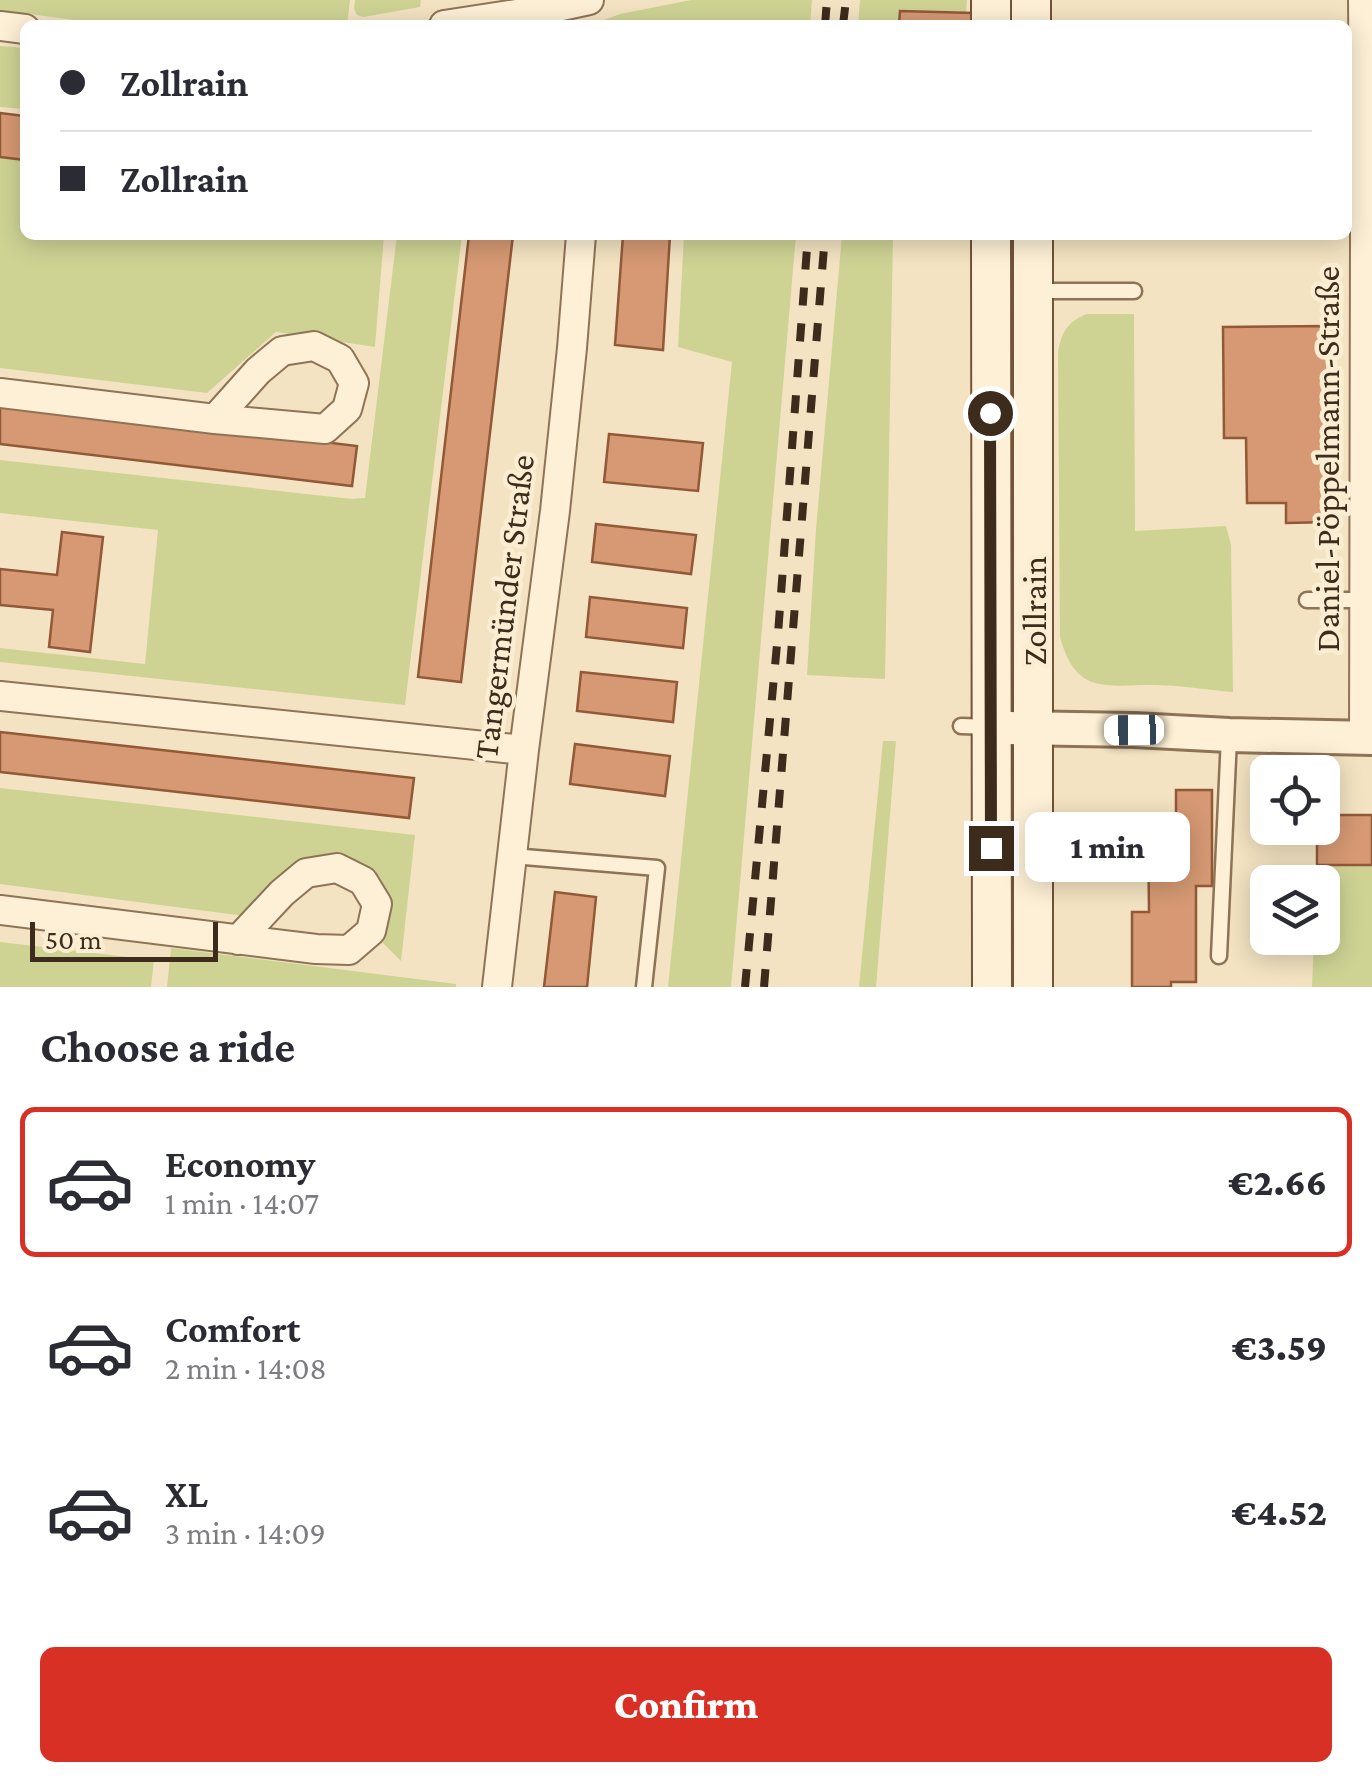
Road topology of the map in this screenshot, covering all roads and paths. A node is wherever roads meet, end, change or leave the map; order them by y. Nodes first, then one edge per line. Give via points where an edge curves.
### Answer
1 (590, 0) edge
2 (1363, 0) edge
3 (543, 12) edge
4 (482, 20) edge
5 (1368, 137) edge
6 (1356, 232) edge
7 (581, 240) edge
8 (990, 240) edge
9 (1032, 240) edge
10 (1369, 281) edge
11 (1033, 291) junction
12 (1134, 292) dead end
13 (0, 393) edge
14 (215, 418) junction
15 (1307, 600) dead end
16 (1368, 600) edge
17 (0, 696) edge
18 (976, 727) junction
19 (1034, 729) junction
20 (1229, 735) junction
21 (1368, 738) edge
22 (524, 750) junction
23 (512, 856) junction
24 (0, 910) edge
25 (238, 940) junction
26 (1219, 956) dead end
27 (498, 987) edge
28 (644, 987) edge
29 (992, 987) edge
30 (1034, 987) edge

1 - 3 street
2 - 5 street, Daniel-Pöppelmann-Straße
3 - 4 street
5 - 6 street, Daniel-Pöppelmann-Straße
6 - 10 street, Daniel-Pöppelmann-Straße
7 - 22 street, Tangermünder Straße
8 - 18 main road, Zollrain
9 - 11 main road, Zollrain
10 - 16 street, Daniel-Pöppelmann-Straße
11 - 12 lane
11 - 19 main road, Zollrain
13 - 14 street
14 - 14 street via 325,429 347,409 354,383 340,359 314,346 282,352
15 - 16 lane
16 - 21 street, Daniel-Pöppelmann-Straße
17 - 22 street
18 - 19 street
18 - 29 main road, Zollrain
19 - 20 street
19 - 30 main road, Zollrain
20 - 21 street
20 - 26 lane
22 - 23 street, Tangermünder Straße
23 - 27 street, Tangermünder Straße
23 - 28 lane via 657,868
24 - 25 street
25 - 25 street via 349,950 371,931 377,904 363,881 337,868 306,874

